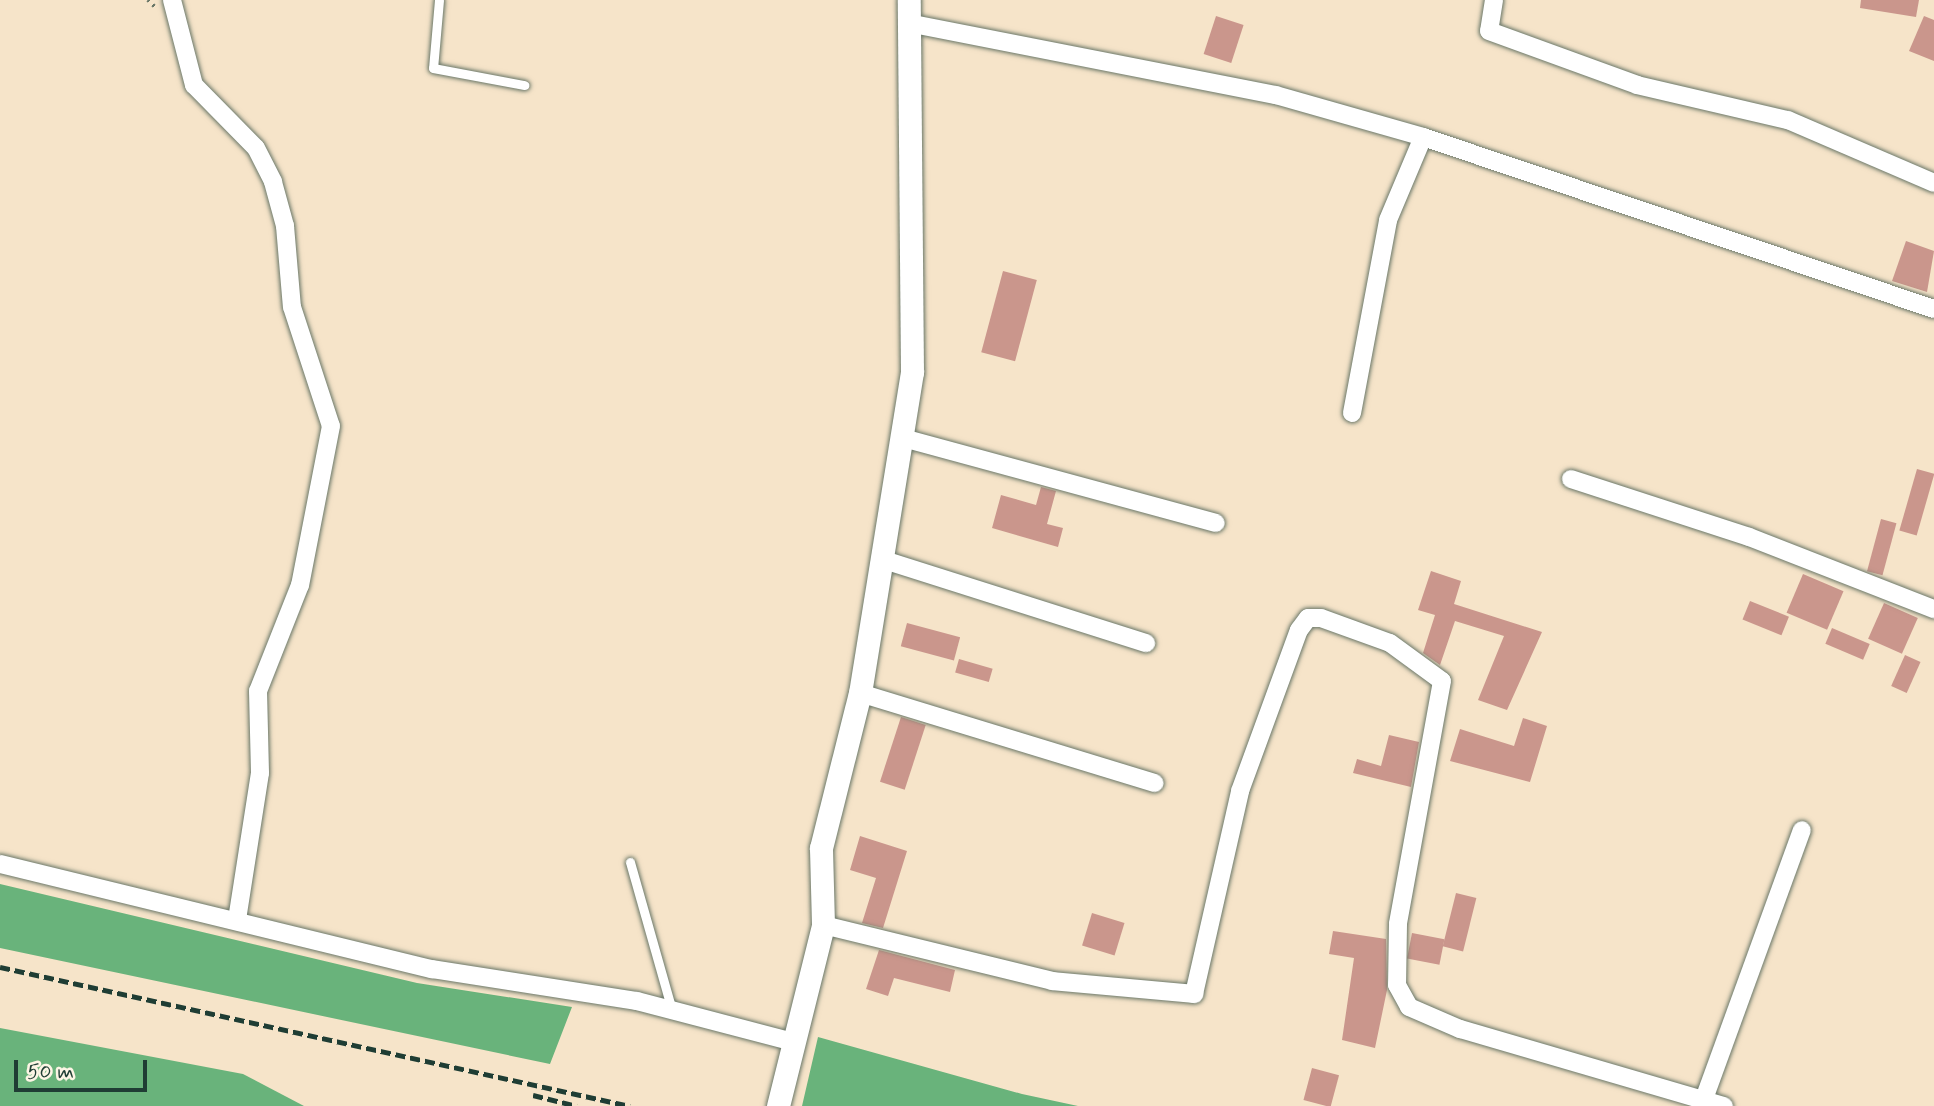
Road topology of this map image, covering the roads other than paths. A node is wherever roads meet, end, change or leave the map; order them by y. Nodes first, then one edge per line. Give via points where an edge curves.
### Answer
1 (172, 0) edge
2 (439, 0) edge
3 (1494, 0) edge
4 (909, 11) edge
5 (524, 85) dead end
6 (1423, 137) junction
7 (1934, 183) edge
8 (1934, 309) edge
9 (1352, 413) dead end
10 (903, 438) junction
11 (1571, 479) dead end
12 (1216, 523) dead end
13 (884, 560) junction
14 (1934, 609) edge
15 (1146, 643) dead end
16 (860, 694) junction
17 (1155, 783) dead end
18 (1802, 830) dead end
19 (630, 862) dead end
20 (0, 864) edge
21 (237, 920) junction
22 (823, 925) junction
23 (671, 1010) junction
24 (793, 1042) junction
25 (1704, 1099) junction
26 (778, 1106) edge
27 (1724, 1106) edge

1 - 21 street via 194,85 256,148 273,182 285,226 292,307 331,426 300,585 258,691 260,773
2 - 5 lane via 433,68
3 - 7 street via 1489,31 1637,85 1788,120
4 - 6 street
4 - 10 street via 913,289
6 - 8 street
6 - 9 street via 1388,220
10 - 12 street
10 - 13 street
11 - 14 street via 1749,537
13 - 15 street
13 - 16 street
16 - 17 street
16 - 22 street via 821,848
18 - 25 street
19 - 23 lane
20 - 21 street
21 - 23 street via 432,969
22 - 24 street
22 - 25 street via 1052,981 1194,994 1251,759 1299,630 1308,618 1321,618 1391,643 1442,681 1398,924 1397,985 1409,1007 1460,1029
23 - 24 street
24 - 26 street
25 - 27 street

